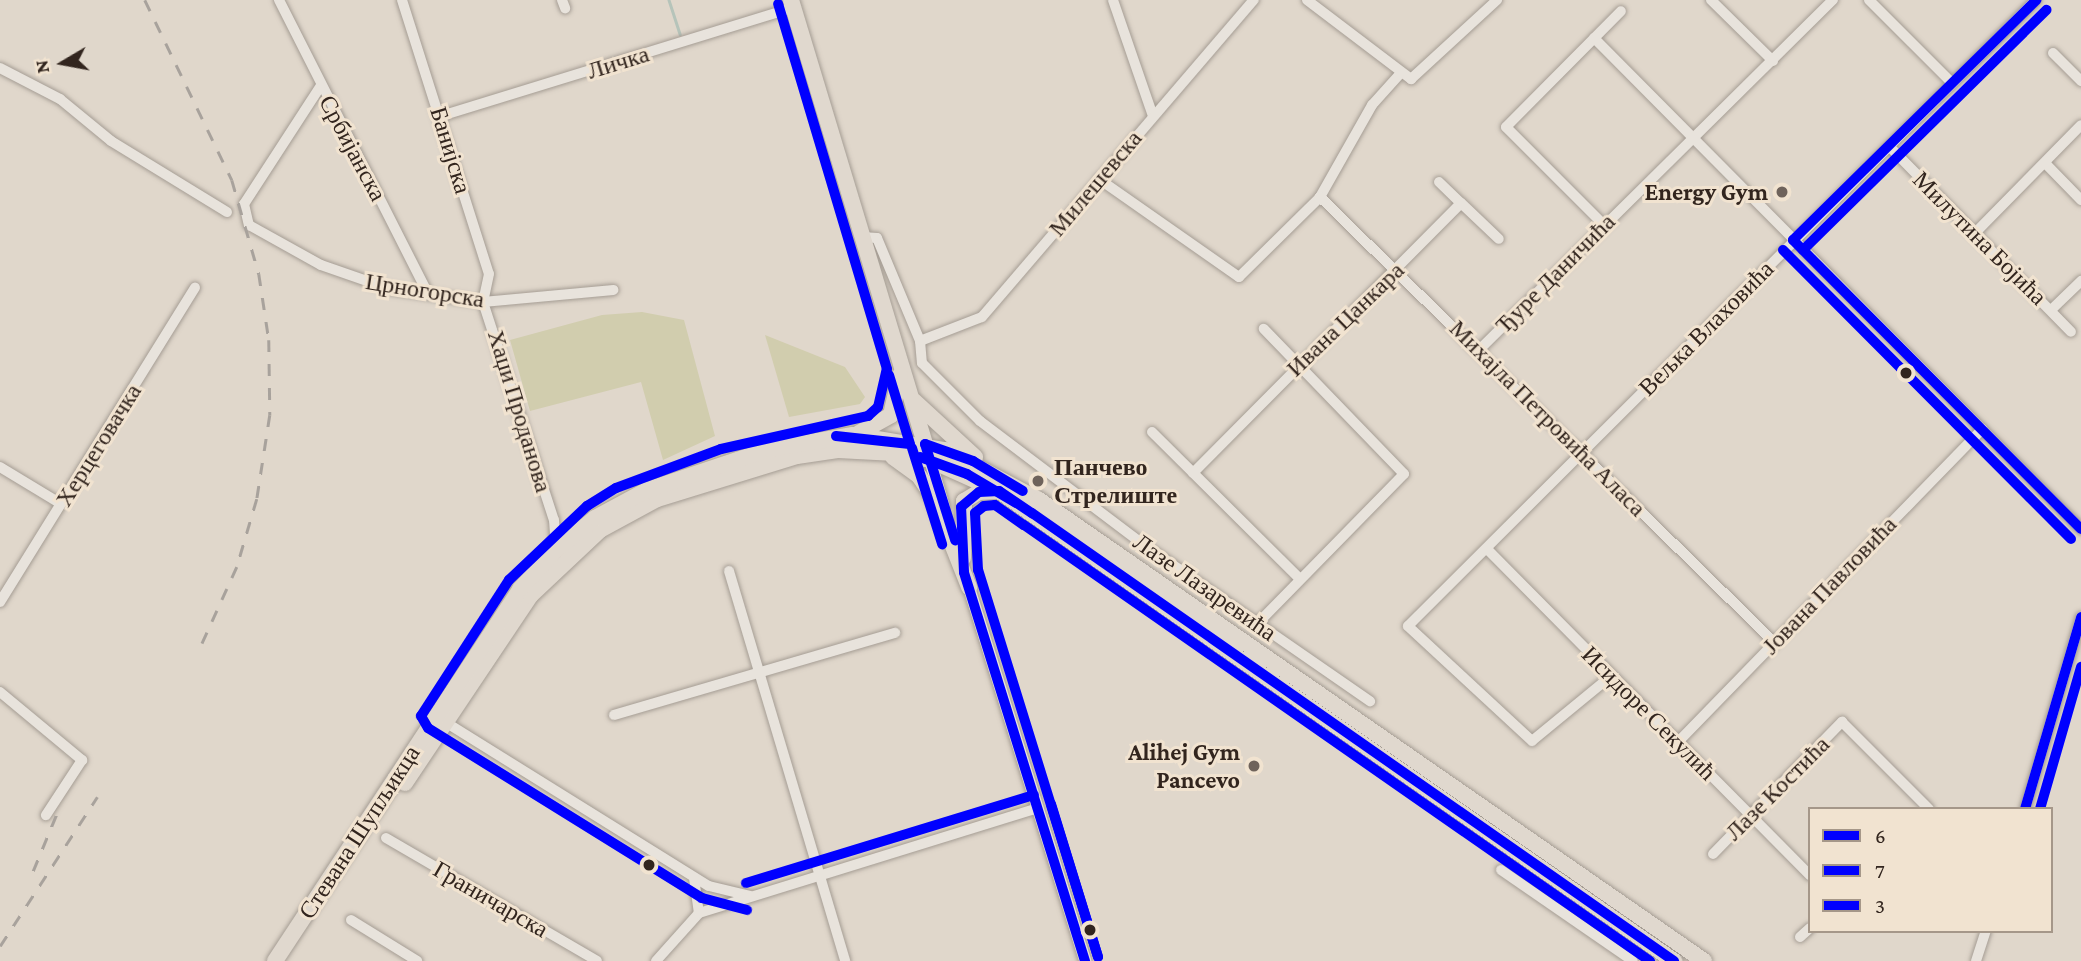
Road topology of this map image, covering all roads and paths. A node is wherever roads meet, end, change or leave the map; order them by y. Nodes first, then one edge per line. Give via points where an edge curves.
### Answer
1 (279, 0) edge
2 (402, 0) edge
3 (1113, 0) edge
4 (1254, 0) edge
5 (1307, 0) edge
6 (1497, 0) edge
7 (1711, 0) edge
8 (1833, 0) edge
9 (1869, 0) edge
10 (2036, 0) edge
11 (792, 4) edge
12 (1621, 11) dead end
13 (1594, 38) junction
14 (2053, 53) dead end
15 (1773, 61) junction
16 (0, 68) edge
17 (1399, 75) junction
18 (2081, 81) edge
19 (1951, 82) junction
20 (320, 87) junction
21 (1152, 113) junction
22 (441, 116) junction
23 (2081, 125) edge
24 (1692, 138) junction
25 (1889, 146) junction
26 (2046, 163) junction
27 (1099, 180) junction
28 (1439, 182) dead end
29 (1321, 197) junction
30 (2081, 200) edge
31 (1461, 203) junction
32 (227, 212) dead end
33 (1603, 224) junction
34 (1975, 233) junction
35 (862, 237) junction
36 (1499, 239) dead end
37 (1793, 240) junction
38 (1397, 269) junction
39 (2081, 281) edge
40 (195, 288) dead end
41 (613, 290) dead end
42 (428, 294) junction
43 (483, 302) junction
44 (2051, 310) junction
45 (1264, 329) dead end
46 (2071, 332) dead end
47 (920, 341) junction
48 (1479, 350) junction
49 (1298, 364) junction
50 (901, 368) junction
51 (910, 397) junction
52 (1982, 429) junction
53 (1152, 432) dead end
54 (853, 435) junction
55 (862, 450) junction
56 (928, 452) junction
57 (1582, 452) junction
58 (0, 467) edge
59 (989, 470) junction
60 (1193, 473) junction
61 (999, 491) junction
62 (61, 504) junction
63 (554, 520) junction
64 (2081, 529) edge
65 (572, 536) junction
66 (556, 550) junction
67 (1488, 551) junction
68 (729, 571) dead end
69 (1299, 578) junction
70 (967, 580) junction
71 (0, 602) edge
72 (2081, 617) edge
73 (1257, 624) junction
74 (895, 633) dead end
75 (1773, 641) junction
76 (760, 675) junction
77 (1611, 676) junction
78 (0, 692) edge
79 (1370, 701) dead end
80 (614, 715) dead end
81 (440, 719) junction
82 (1678, 743) junction
83 (1926, 807) edge
84 (2026, 807) edge
85 (1038, 808) junction
86 (1751, 814) junction
87 (46, 815) dead end
88 (386, 838) dead end
89 (1713, 854) dead end
90 (1501, 870) dead end
91 (818, 873) junction
92 (1808, 873) edge
93 (694, 878) junction
94 (750, 896) junction
95 (699, 913) junction
96 (351, 920) dead end
97 (1808, 930) edge
98 (1985, 933) edge
99 (1800, 937) dead end
100 (275, 961) edge
101 (288, 961) edge
102 (417, 961) edge
103 (597, 961) edge
104 (656, 961) edge
105 (845, 961) edge
106 (1085, 961) edge
107 (1633, 961) edge
108 (1674, 961) edge
109 (1704, 961) edge
110 (1976, 961) edge

1 - 20 street, Србијанска
2 - 22 street, Банијска
3 - 21 street
4 - 21 street, Милешевска
5 - 17 street
6 - 17 street via 1421,75 1410,79
7 - 15 street
8 - 15 street, Ђуре Даничића
9 - 19 street
10 - 19 street, Вељка Влаховића
11 - 22 street, Личка
11 - 35 main road
12 - 13 street
13 - 24 street
13 - 33 street via 1506,127
14 - 18 street
15 - 24 street, Ђуре Даничића
16 - 32 street via 60,99 123,149
17 - 29 street via 1372,105
19 - 25 street, Вељка Влаховића
20 - 42 street, Србијанска
20 - 42 street, Црногорска via 243,204 249,225 356,280
21 - 27 street, Милешевска
22 - 43 street, Банијска via 489,274
23 - 26 street
24 - 33 street, Ђуре Даничића
24 - 37 street
25 - 34 street, Милутина Бојића
25 - 37 street, Вељка Влаховића
26 - 30 street
26 - 34 street
27 - 29 street via 1239,276
27 - 47 street, Милешевска via 982,317
28 - 31 street
29 - 38 street, Михајла Петровића Аласа
31 - 36 street
31 - 38 street, Ивана Цанкара
33 - 48 street, Ђуре Даничића
34 - 44 street, Милутина Бојића
35 - 47 street via 877,238
35 - 50 main road
37 - 52 street
37 - 57 street, Вељка Влаховића
38 - 48 street, Михајла Петровића Аласа
38 - 49 street, Ивана Цанкара
39 - 44 street
40 - 62 street, Херцеговачка
41 - 43 street, Црногорска
42 - 43 street, Црногорска
43 - 63 street, Хаџи Проданова
44 - 46 street, Милутина Бојића
45 - 49 street
47 - 73 street, Лазе Лазаревића via 919,356 945,388 1007,443
48 - 57 street, Михајла Петровића Аласа
49 - 60 street, Ивана Цанкара
49 - 69 street via 1404,474
50 - 51 main road
50 - 54 main road via 891,415 874,429
51 - 56 main road
51 - 59 main road
52 - 64 street
52 - 75 street, Јована Павловића
53 - 60 street
54 - 56 main road, Стевана Шупљикца
54 - 65 main road, Стевана Шупљикца via 770,449 647,490 621,501
55 - 56 main road, Стевана Шупљикца
55 - 70 main road via 893,457 919,476 934,498
55 - 81 main road, Стевана Шупљикца via 774,462 657,499 600,530 530,596
56 - 59 main road
56 - 61 main road
56 - 70 street
57 - 67 street, Вељка Влаховића
57 - 75 street, Михајла Петровића Аласа
58 - 62 street
59 - 109 main road
60 - 69 street
61 - 70 main road via 979,492 964,501 959,521
61 - 108 main road
62 - 71 street, Херцеговачка
63 - 65 street
63 - 66 street, Хаџи Проданова
65 - 66 main road, Стевана Шупљикца
66 - 81 main road, Стевана Шупљикца via 520,589
67 - 77 street, Исидоре Секулић
67 - 77 street, Вељка Влаховића via 1408,626 1532,741
68 - 76 street
69 - 73 street
70 - 85 street
72 - 84 street
73 - 79 street, Лазе Лазаревића
74 - 76 street
75 - 82 street, Јована Павловића
76 - 80 street
76 - 91 street
77 - 82 street, Исидоре Секулић
78 - 87 street via 82,760
81 - 93 street
81 - 100 main road, Стевана Шупљикца
81 - 101 main road, Стевана Шупљикца
82 - 86 street, Исидоре Секулић
83 - 86 street, Лазе Костића via 1842,722
85 - 91 street
85 - 106 street
86 - 89 street, Лазе Костића
86 - 92 street, Исидоре Секулић
88 - 103 street, Граничарска
90 - 107 street
91 - 94 street
91 - 105 street
93 - 94 street
93 - 95 street
94 - 95 street
95 - 104 street
96 - 102 street
97 - 99 street
98 - 110 street

